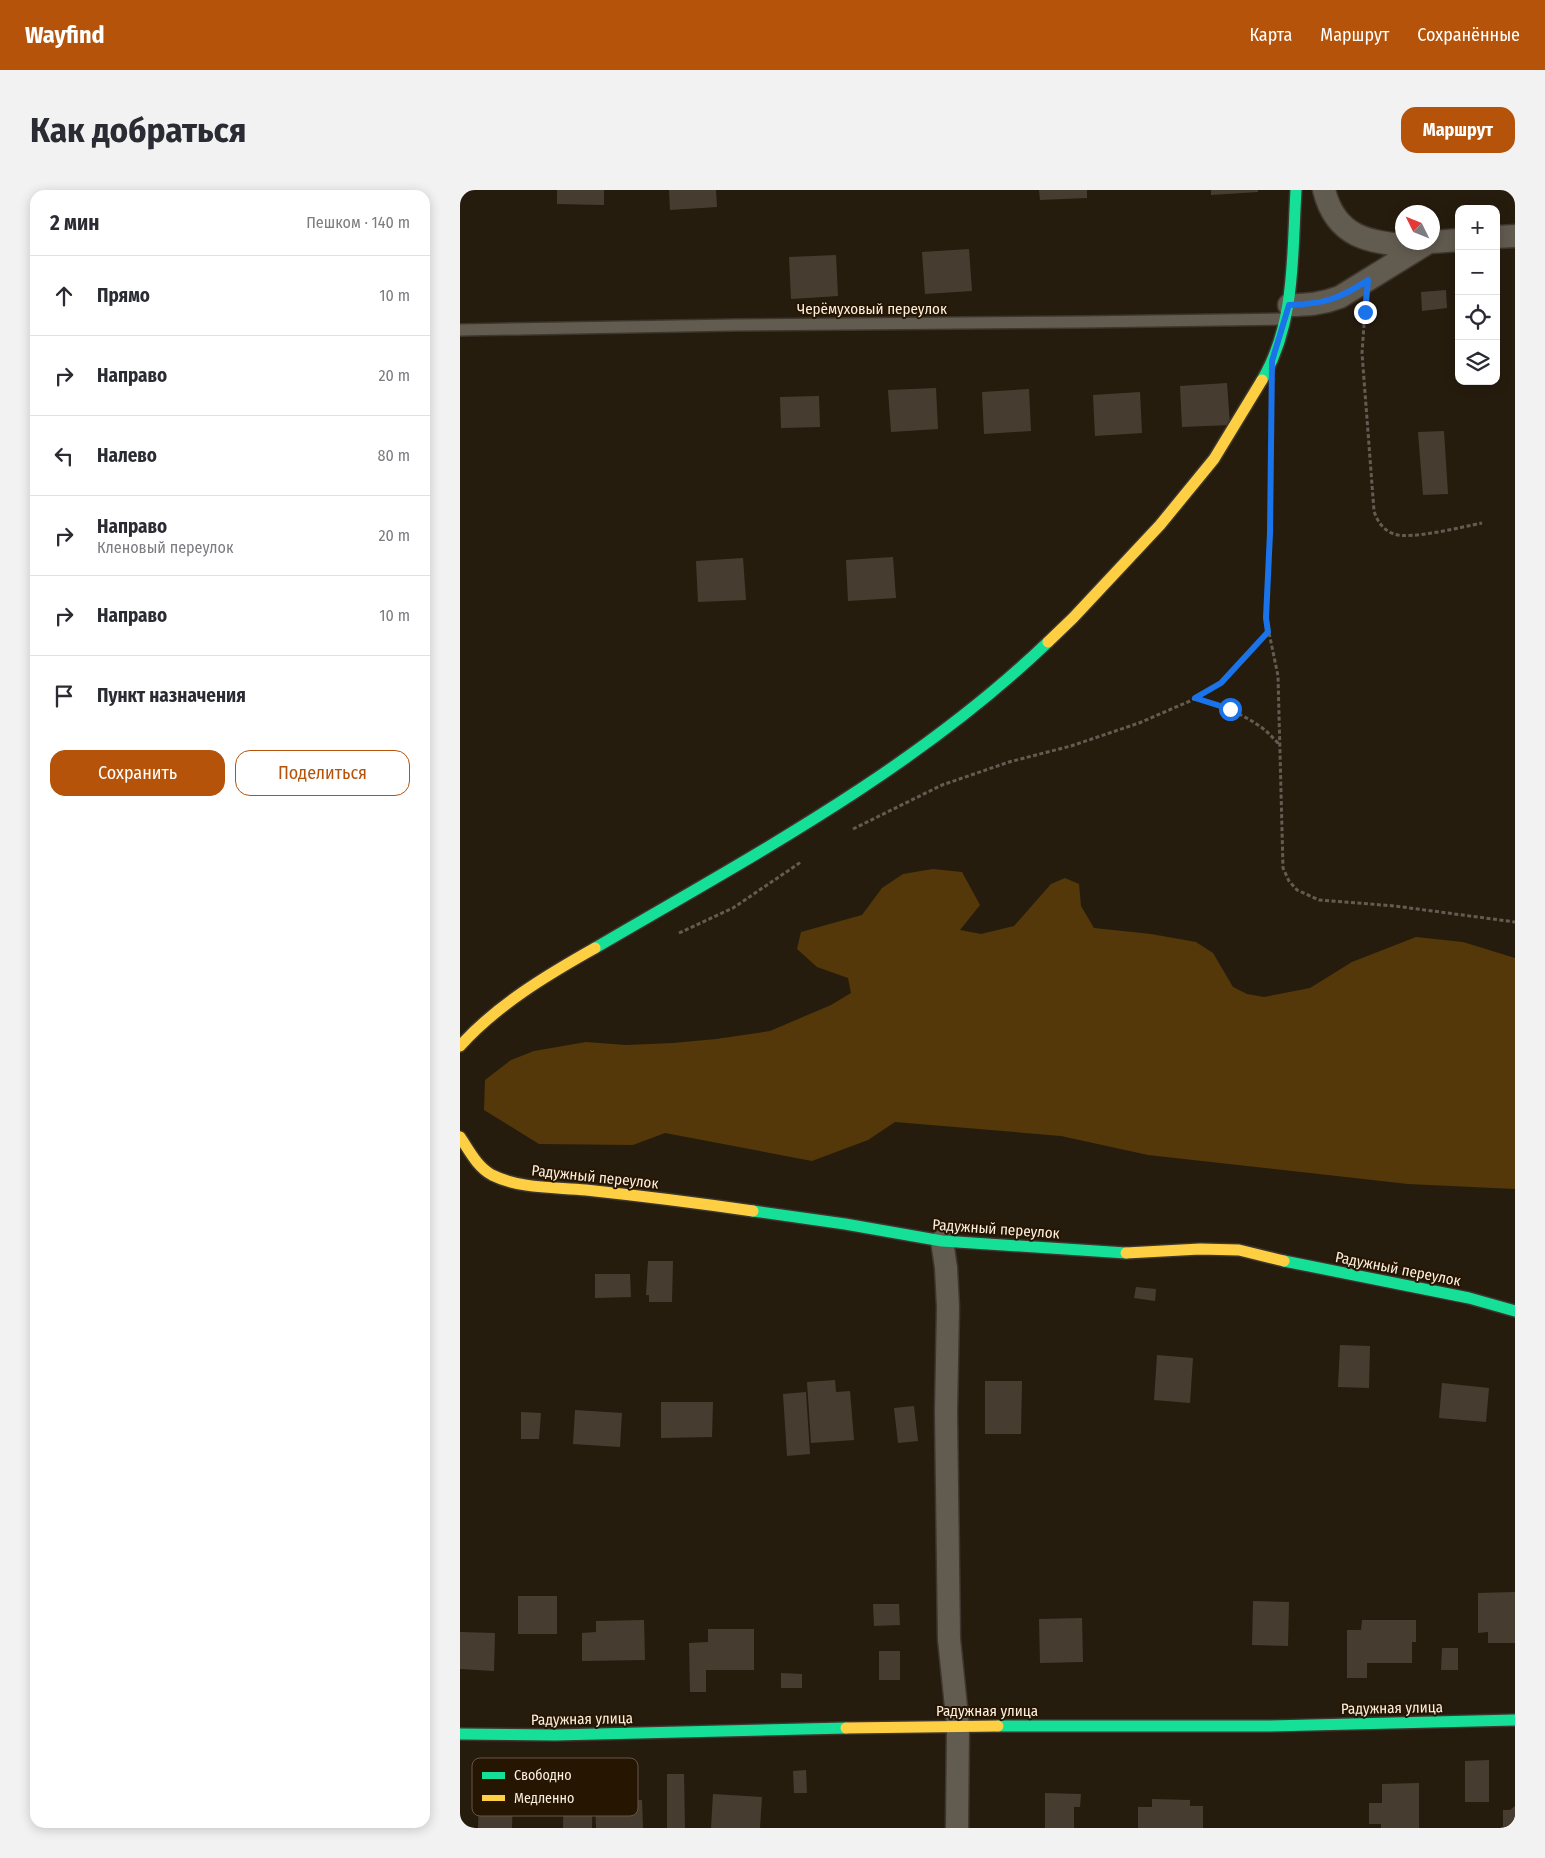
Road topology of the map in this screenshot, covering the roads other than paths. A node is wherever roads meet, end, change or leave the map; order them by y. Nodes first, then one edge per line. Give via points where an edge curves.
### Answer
1 (1296, 190) edge
2 (1324, 190) edge
3 (1500, 236) edge
4 (1515, 236) edge
5 (1455, 240) edge
6 (1395, 242) edge
7 (1440, 242) edge
8 (1417, 250) edge
9 (1287, 312) junction
10 (460, 330) edge
11 (460, 1046) edge
12 (460, 1137) edge
13 (942, 1241) junction
14 (1515, 1311) edge
15 (1515, 1720) edge
16 (958, 1726) junction
17 (460, 1734) edge
18 (957, 1828) edge

1 - 9 street
2 - 6 street via 1331,210 1348,230 1360,238
3 - 4 street
5 - 7 street
8 - 9 street via 1340,297
9 - 10 lane, Черёмуховый переулок via 1081,322
9 - 11 street via 1272,361 1214,459 1160,525 1019,670 970,711 888,771 768,847 519,994
12 - 13 street, Радужный переулок via 477,1163 490,1174 508,1182 707,1204
13 - 14 street, Радужный переулок via 1140,1254 1239,1250 1469,1298
13 - 16 street via 948,1307 949,1639
15 - 16 street, Радужная улица via 1269,1726
16 - 17 street, Радужная улица via 555,1735
16 - 18 street

